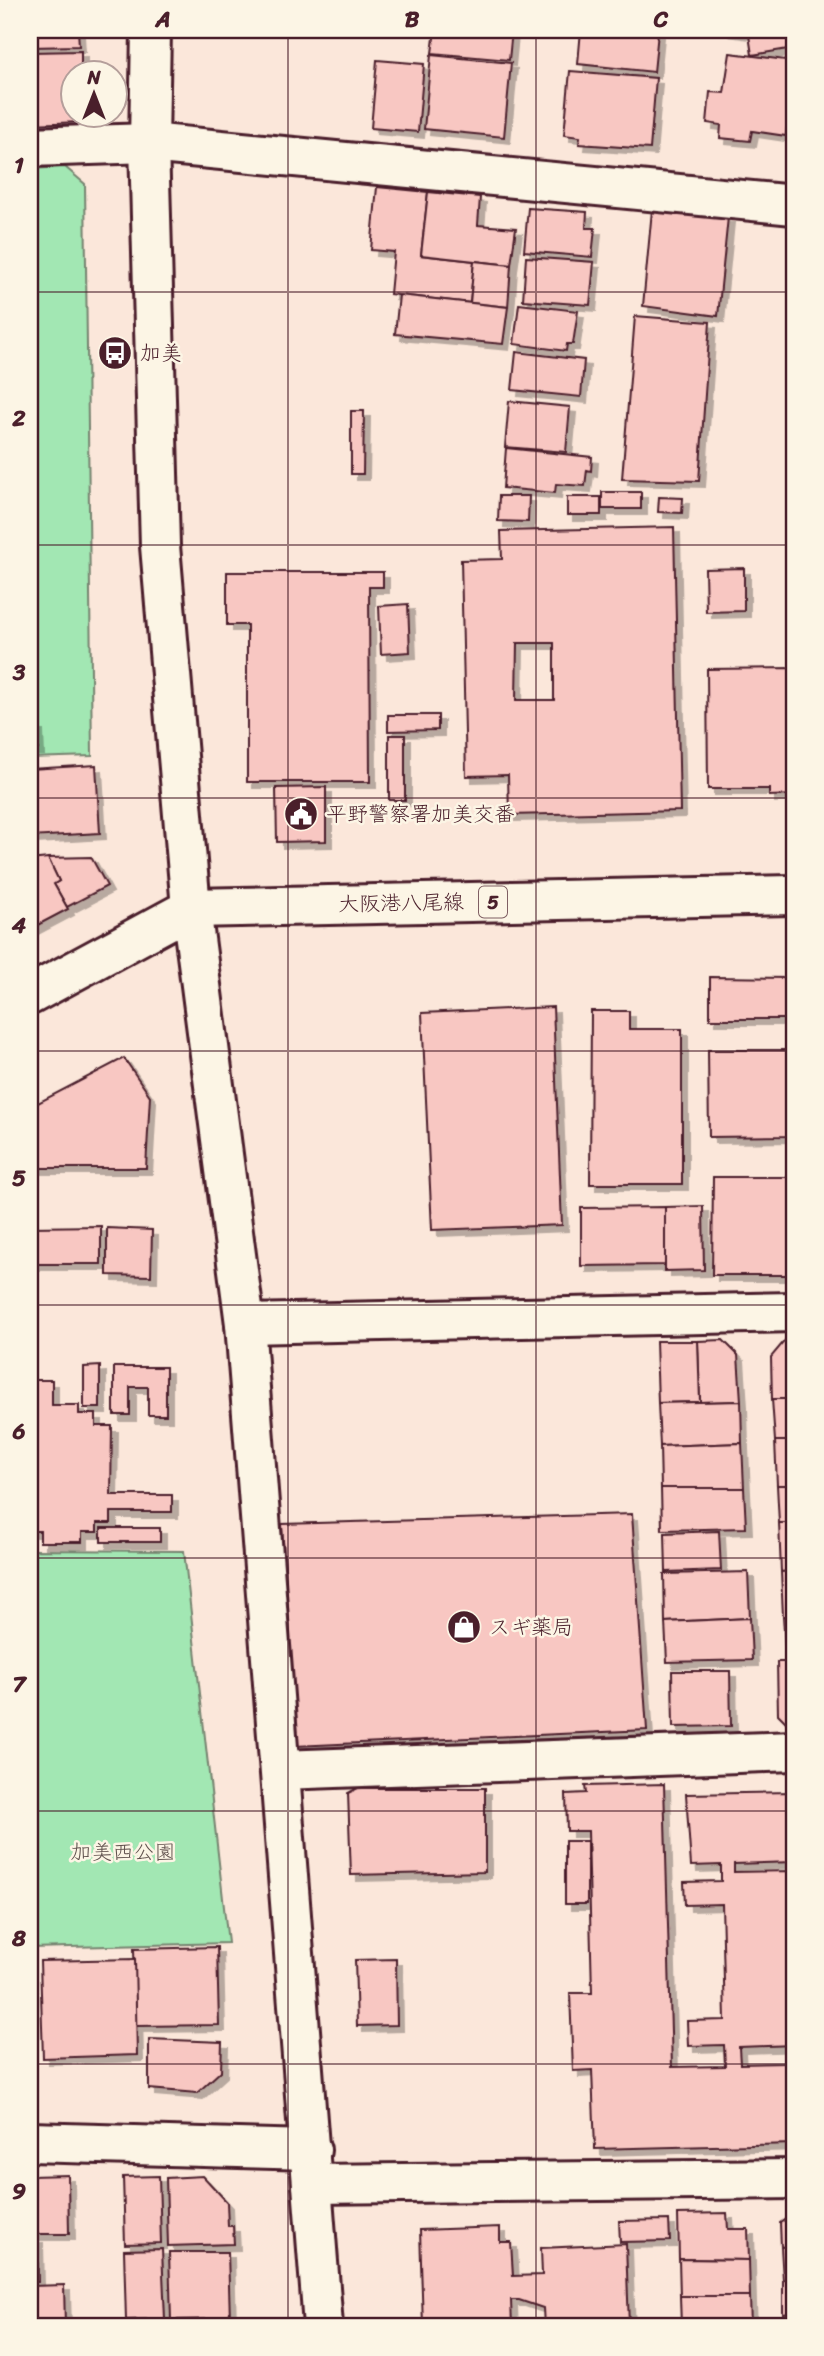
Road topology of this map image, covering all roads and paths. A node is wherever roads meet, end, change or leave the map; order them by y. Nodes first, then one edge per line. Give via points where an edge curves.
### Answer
1 (151, 30) edge
2 (149, 143) junction
3 (30, 148) edge
4 (794, 205) edge
5 (794, 895) edge
6 (191, 908) junction
7 (30, 995) edge
8 (794, 1312) edge
9 (245, 1324) junction
10 (794, 1751) edge
11 (281, 1770) junction
12 (30, 2142) edge
13 (312, 2167) junction
14 (794, 2179) edge
15 (323, 2326) edge

1 - 2 street
2 - 3 street
2 - 4 street
2 - 6 street via 160,546
5 - 6 street, 大阪港八尾線 / 5
6 - 7 street, 大阪港八尾線 / 5
6 - 9 street
8 - 9 street
9 - 11 street
10 - 11 street
11 - 13 street
12 - 13 street
13 - 14 street
13 - 15 street

